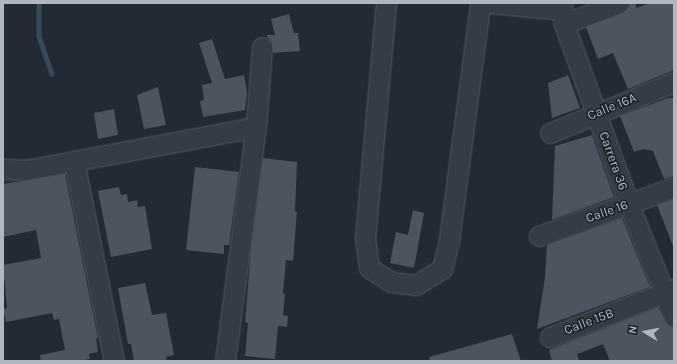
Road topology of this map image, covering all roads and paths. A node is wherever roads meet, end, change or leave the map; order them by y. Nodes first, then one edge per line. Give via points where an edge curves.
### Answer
1 (386, 3) edge
2 (480, 3) edge
3 (490, 3) edge
4 (619, 3) edge
5 (563, 12) edge
6 (262, 47) dead end
7 (674, 82) edge
8 (596, 114) junction
9 (256, 127) junction
10 (550, 133) dead end
11 (74, 161) junction
12 (3, 170) edge
13 (674, 187) edge
14 (629, 205) junction
15 (539, 236) dead end
16 (669, 291) edge
17 (674, 317) edge
18 (550, 337) dead end
19 (114, 361) edge
20 (225, 361) edge

1 - 2 street via 365,238 369,268 392,282 416,286 442,269 449,240
3 - 5 street
4 - 5 street
5 - 8 street, Carrera 36
6 - 9 street
7 - 8 street, Calle 16A
8 - 10 street, Calle 16A
8 - 14 street, Carrera 36
9 - 11 street
9 - 20 street
11 - 12 street via 26,170
11 - 19 street
13 - 14 street, Calle 16
14 - 15 street, Calle 16
14 - 16 street, Carrera 36
16 - 17 street, Carrera 36
16 - 18 street, Calle 15B

